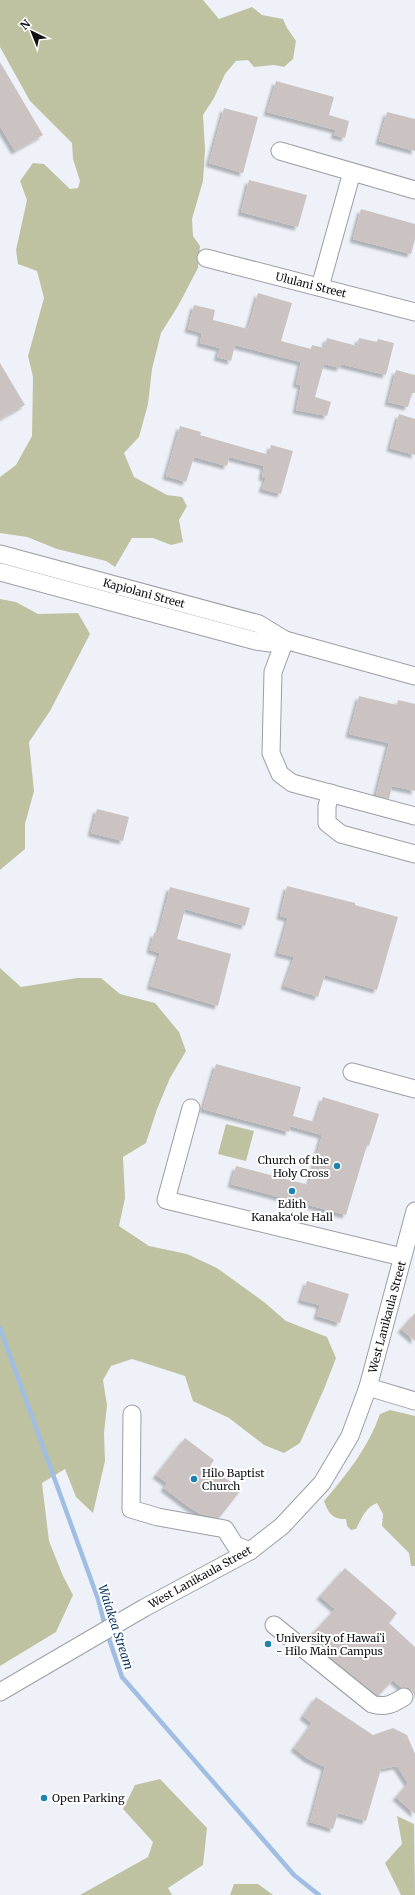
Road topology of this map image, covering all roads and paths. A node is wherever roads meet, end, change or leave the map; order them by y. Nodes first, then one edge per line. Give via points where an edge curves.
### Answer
1 (280, 151) dead end
2 (352, 172) junction
3 (415, 190) edge
4 (206, 258) dead end
5 (320, 287) junction
6 (415, 312) edge
7 (0, 554) edge
8 (0, 572) edge
9 (285, 640) junction
10 (415, 676) edge
11 (331, 793) junction
12 (415, 816) edge
13 (415, 854) edge
14 (352, 1072) dead end
15 (415, 1088) edge
16 (191, 1108) dead end
17 (415, 1210) edge
18 (402, 1257) junction
19 (368, 1387) junction
20 (415, 1401) edge
21 (132, 1414) dead end
22 (250, 1551) junction
23 (274, 1625) dead end
24 (0, 1692) edge
25 (404, 1697) dead end

1 - 2 street
2 - 3 street
2 - 5 street
4 - 5 street, Ululani Street
5 - 6 street, Ululani Street
7 - 9 street, Kapiolani Street via 259,624
8 - 9 street, Kapiolani Street via 256,641 270,644
9 - 10 street, Kapiolani Street
9 - 11 street via 272,672 271,753 280,774 292,783
11 - 12 street
11 - 13 street via 327,806 328,823 341,834
14 - 15 street
16 - 18 street via 166,1200
17 - 18 street, West Lanikaula Street
18 - 19 street, West Lanikaula Street
19 - 20 street
19 - 22 street, West Lanikaula Street via 350,1436 322,1483 282,1526
21 - 22 street via 131,1509 158,1517 225,1529 235,1544
22 - 24 street, West Lanikaula Street via 144,1608
23 - 25 street via 372,1704 391,1705

